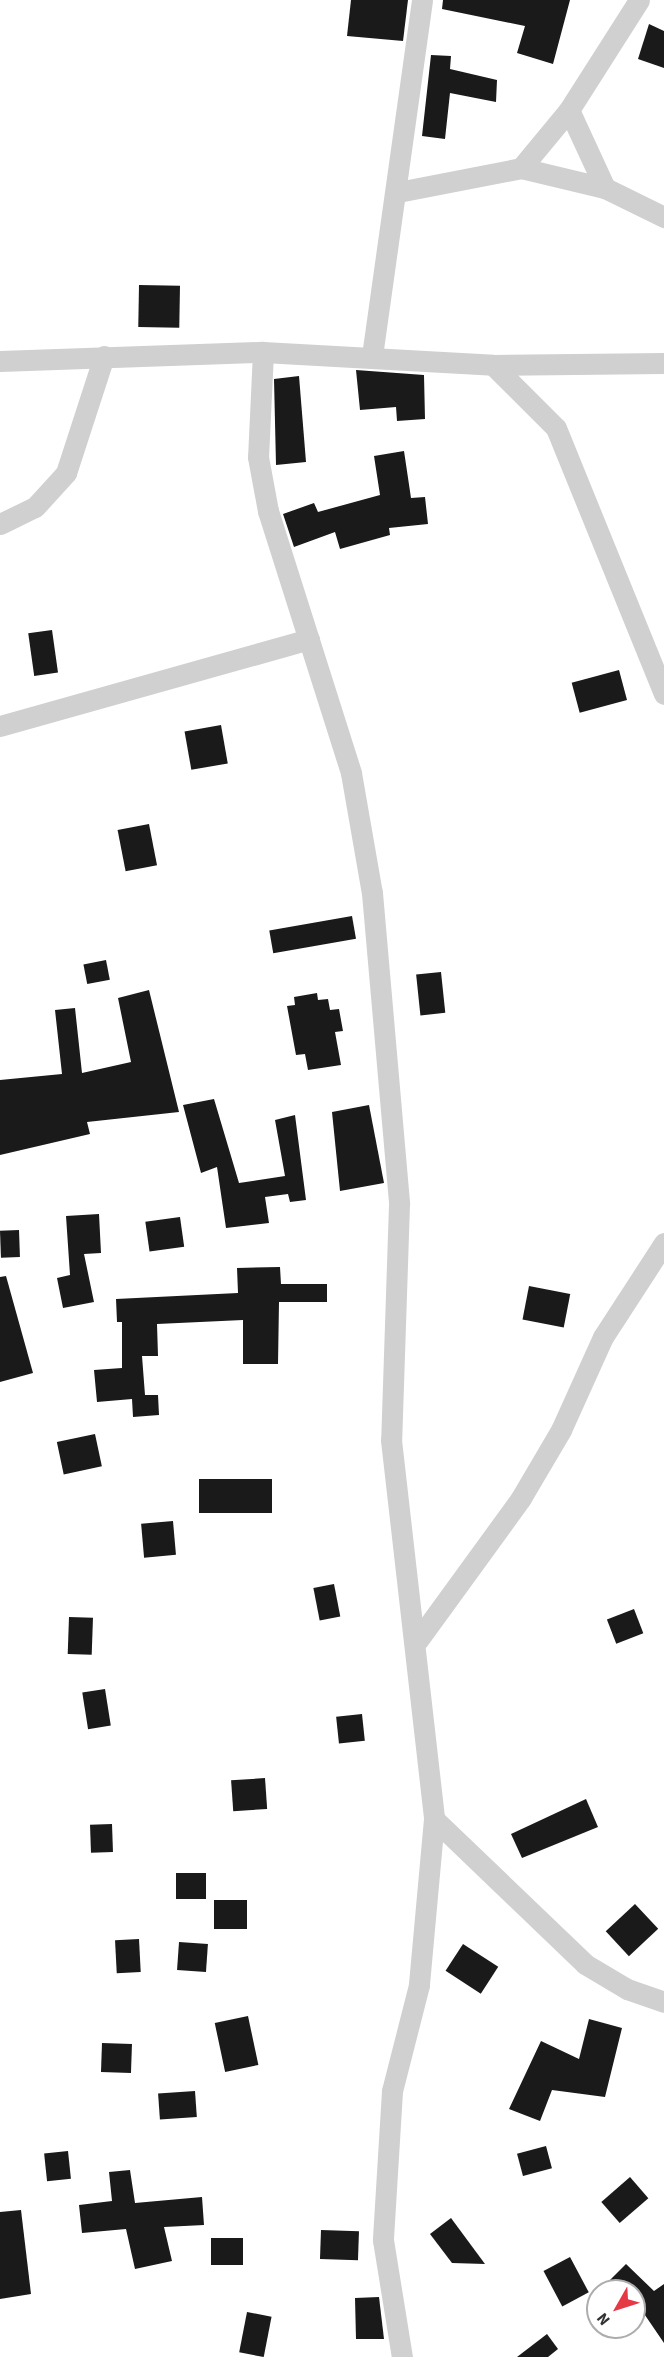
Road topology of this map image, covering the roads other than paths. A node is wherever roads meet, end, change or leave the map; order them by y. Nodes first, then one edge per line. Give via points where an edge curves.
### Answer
1 (422, 0) edge
2 (639, 0) edge
3 (569, 110) junction
4 (520, 168) junction
5 (605, 188) junction
6 (398, 192) junction
7 (664, 217) edge
8 (263, 352) junction
9 (104, 356) junction
10 (372, 356) junction
11 (0, 362) edge
12 (664, 363) edge
13 (493, 365) junction
14 (0, 524) edge
15 (309, 639) junction
16 (664, 694) edge
17 (0, 726) edge
18 (664, 1243) edge
19 (418, 1640) junction
20 (434, 1819) junction
21 (664, 2002) edge
22 (402, 2357) edge

1 - 6 street
2 - 3 street
3 - 4 street
3 - 5 street
4 - 5 street
4 - 6 street
5 - 7 street
6 - 10 street
8 - 9 street
8 - 10 street
8 - 15 street via 258,457 268,511
9 - 11 street
9 - 14 street via 66,473 35,507
10 - 13 street
12 - 13 street
13 - 16 street via 555,428
15 - 17 street
15 - 19 street via 351,773 372,893 399,1204 392,1440
18 - 19 street via 603,1337 561,1430 521,1498
19 - 20 street
20 - 21 street via 585,1964 627,1989
20 - 22 street via 419,1985 392,2091 384,2217 383,2240

